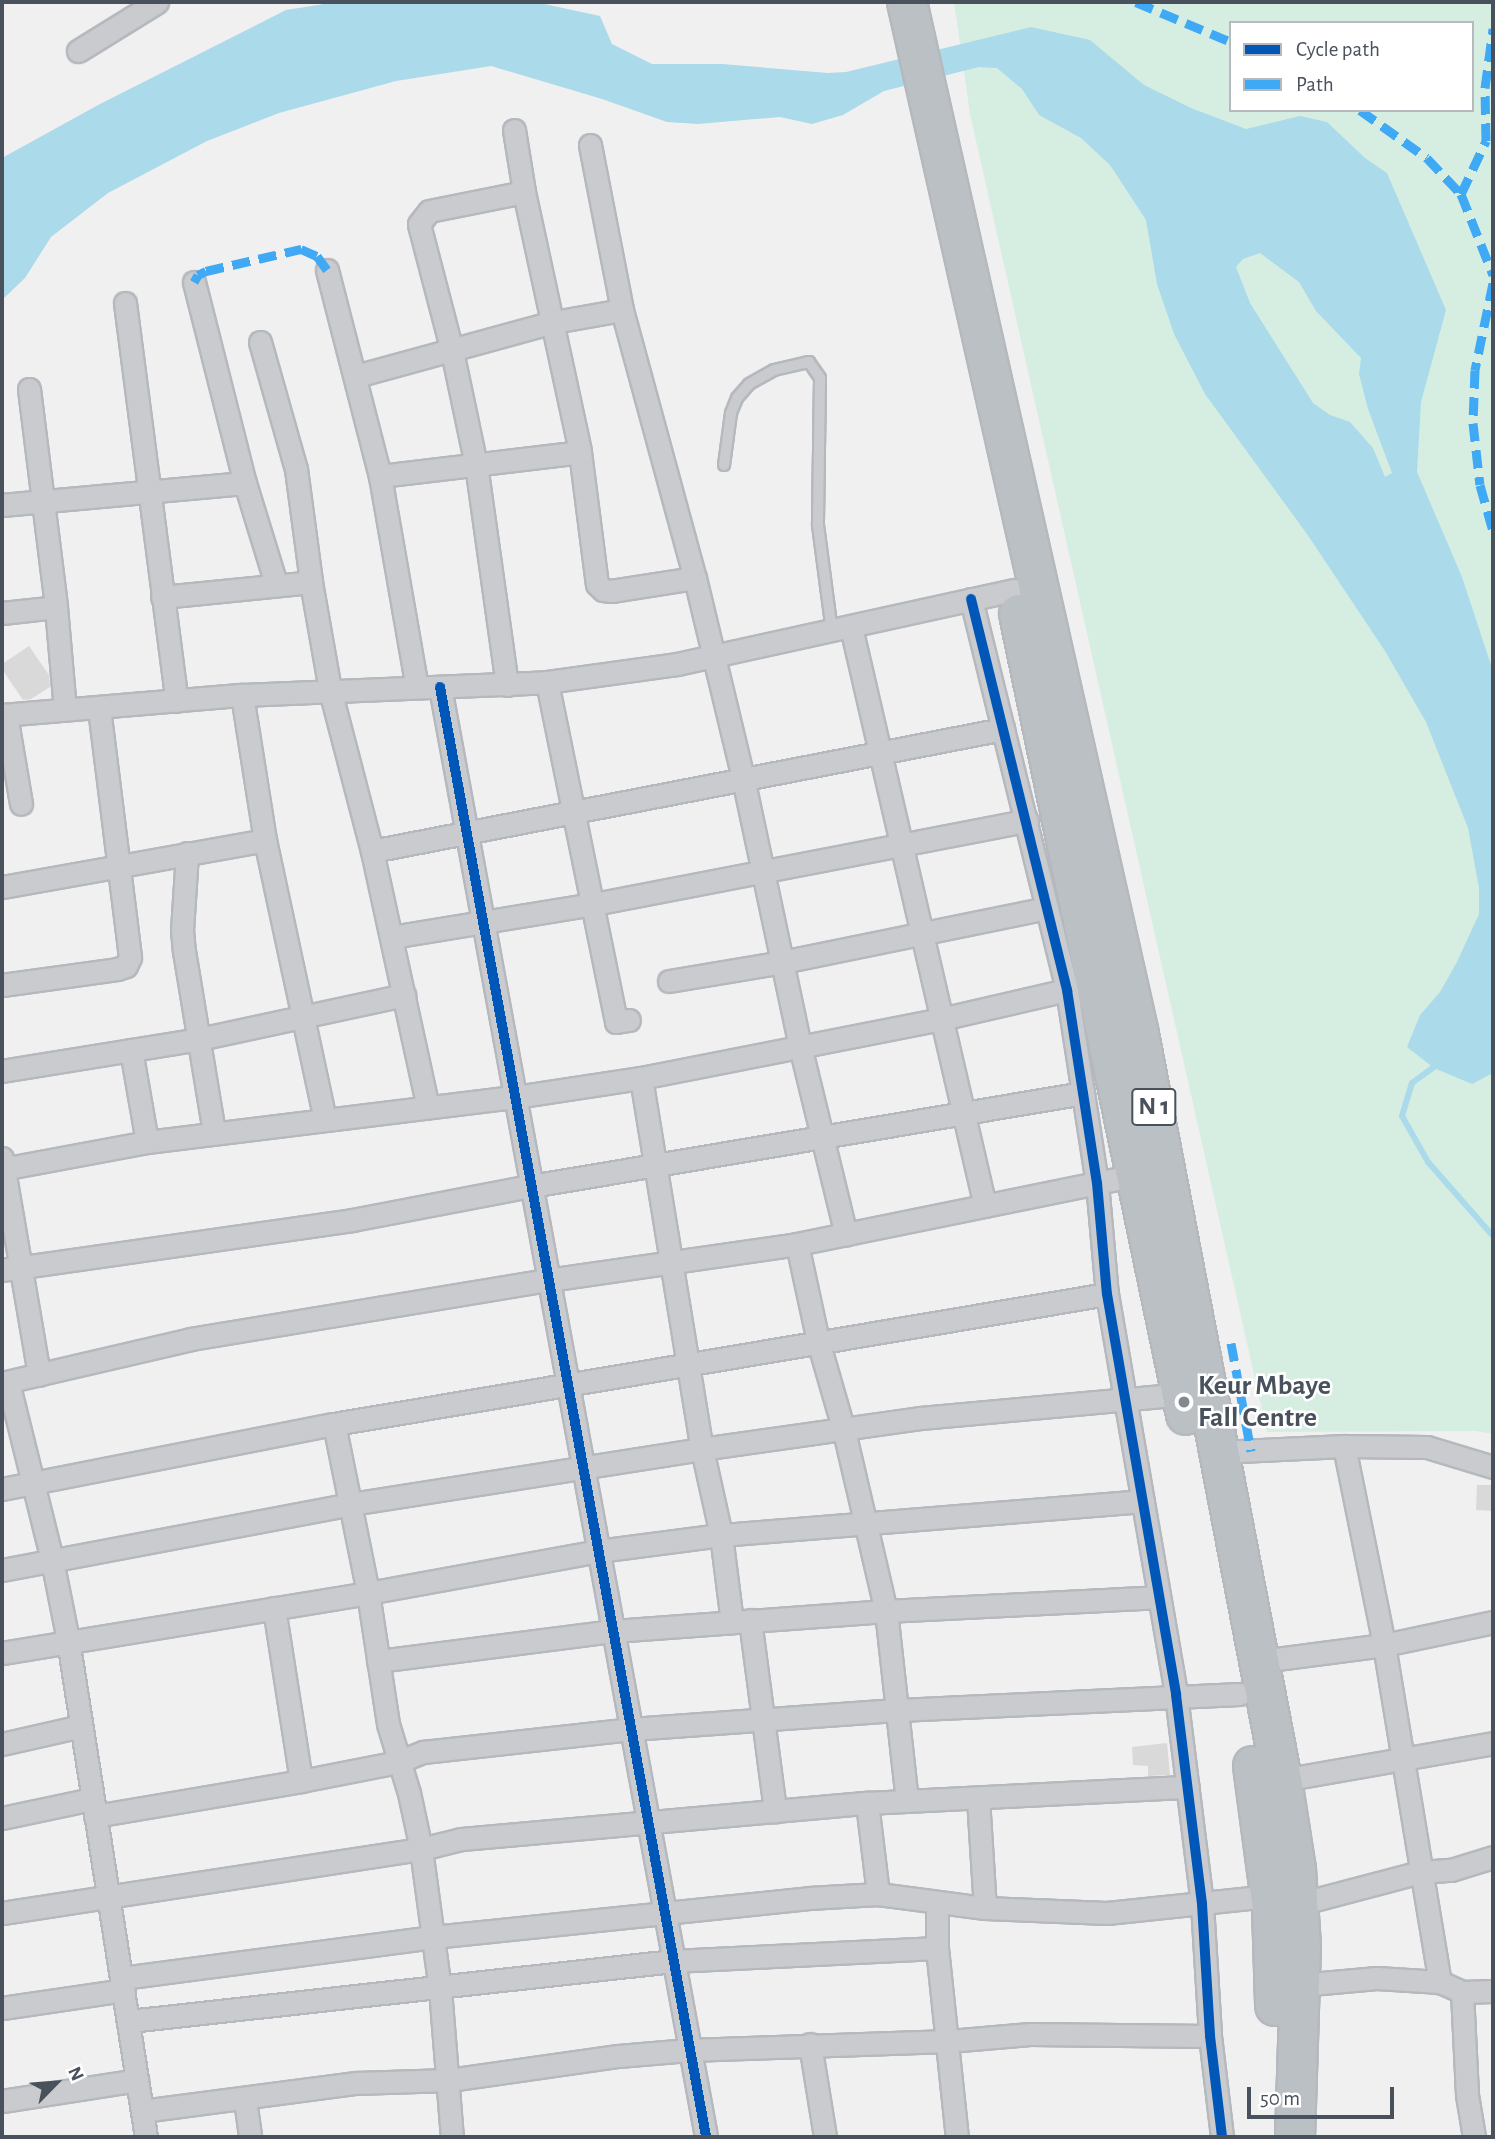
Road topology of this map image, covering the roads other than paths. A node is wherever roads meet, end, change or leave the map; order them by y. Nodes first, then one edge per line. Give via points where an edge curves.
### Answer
1 (157, 2) edge
2 (891, 4) edge
3 (78, 51) dead end
4 (916, 92) junction
5 (514, 130) dead end
6 (590, 145) dead end
7 (524, 192) junction
8 (327, 270) dead end
9 (194, 282) dead end
10 (125, 303) dead end
11 (622, 310) junction
12 (554, 322) junction
13 (260, 342) dead end
14 (452, 351) junction
15 (356, 376) junction
16 (29, 389) dead end
17 (580, 452) junction
18 (477, 465) junction
19 (724, 465) dead end
20 (380, 477) junction
21 (245, 483) junction
22 (148, 493) junction
23 (43, 500) junction
24 (2, 505) edge
25 (695, 578) junction
26 (311, 582) junction
27 (276, 584) junction
28 (1014, 590) junction
29 (162, 597) junction
30 (971, 599) junction
31 (56, 607) junction
32 (2, 613) edge
33 (841, 629) junction
34 (712, 656) junction
35 (547, 682) junction
36 (507, 685) junction
37 (417, 687) junction
38 (440, 687) junction
39 (330, 690) junction
40 (242, 695) junction
41 (177, 701) junction
42 (99, 708) junction
43 (65, 710) junction
44 (4, 715) edge
45 (1003, 729) junction
46 (879, 752) junction
47 (743, 778) junction
48 (21, 804) dead end
49 (575, 811) junction
50 (1027, 821) junction
51 (466, 831) junction
52 (265, 839) junction
53 (901, 843) junction
54 (372, 851) junction
55 (187, 853) junction
56 (121, 865) junction
57 (763, 871) junction
58 (2, 887) edge
59 (594, 904) junction
60 (1047, 908) junction
61 (483, 921) junction
62 (922, 933) junction
63 (392, 937) junction
64 (782, 962) junction
65 (669, 981) dead end
66 (2, 985) edge
67 (1067, 990) junction
68 (404, 995) junction
69 (303, 1016) junction
70 (941, 1019) junction
71 (629, 1020) dead end
72 (199, 1039) junction
73 (800, 1046) junction
74 (131, 1050) junction
75 (2, 1071) edge
76 (641, 1077) junction
77 (1083, 1093) junction
78 (515, 1097) junction
79 (428, 1107) junction
80 (963, 1112) junction
81 (325, 1119) junction
82 (214, 1133) junction
83 (822, 1138) junction
84 (147, 1142) junction
85 (3, 1165) edge
86 (657, 1167) junction
87 (1135, 1175) junction
88 (1097, 1183) junction
89 (531, 1186) junction
90 (985, 1206) junction
91 (846, 1234) junction
92 (797, 1244) junction
93 (673, 1263) junction
94 (10, 1268) edge
95 (548, 1280) junction
96 (1107, 1294) junction
97 (818, 1341) junction
98 (690, 1363) junction
99 (39, 1375) junction
100 (5, 1383) edge
101 (567, 1384) junction
102 (1182, 1394) junction
103 (1124, 1402) junction
104 (334, 1423) junction
105 (844, 1431) junction
106 (1344, 1446) junction
107 (702, 1450) junction
108 (1219, 1452) junction
109 (1493, 1467) edge
110 (583, 1469) junction
111 (35, 1484) junction
112 (2, 1489) edge
113 (1143, 1501) junction
114 (351, 1504) junction
115 (865, 1522) junction
116 (720, 1535) junction
117 (598, 1551) junction
118 (52, 1560) junction
119 (2, 1570) edge
120 (368, 1593) junction
121 (1158, 1597) junction
122 (274, 1608) junction
123 (887, 1611) junction
124 (741, 1621) junction
125 (1493, 1622) edge
126 (613, 1631) junction
127 (68, 1640) junction
128 (1384, 1645) junction
129 (2, 1653) edge
130 (378, 1661) junction
131 (1261, 1661) junction
132 (1240, 1694) junction
133 (1177, 1695) junction
134 (898, 1710) junction
135 (763, 1719) junction
136 (81, 1726) junction
137 (631, 1729) junction
138 (1493, 1743) edge
139 (2, 1744) edge
140 (1402, 1760) junction
141 (398, 1762) junction
142 (1282, 1780) junction
143 (302, 1781) junction
144 (1188, 1787) junction
145 (978, 1798) junction
146 (907, 1801) junction
147 (867, 1803) junction
148 (94, 1807) junction
149 (775, 1811) junction
150 (2, 1818) edge
151 (648, 1821) junction
152 (421, 1849) junction
153 (1493, 1857) edge
154 (1420, 1872) junction
155 (878, 1894) junction
156 (109, 1898) junction
157 (1284, 1900) junction
158 (937, 1903) junction
159 (1202, 1904) junction
160 (985, 1908) junction
161 (664, 1911) junction
162 (2, 1913) edge
163 (433, 1937) junction
164 (937, 1948) junction
165 (673, 1961) junction
166 (1440, 1982) junction
167 (123, 1984) junction
168 (1300, 1985) junction
169 (440, 1989) junction
170 (1493, 1991) edge
171 (1462, 1992) junction
172 (2, 2008) edge
173 (129, 2021) junction
174 (1210, 2036) junction
175 (949, 2041) junction
176 (810, 2044) junction
177 (689, 2050) junction
178 (137, 2080) junction
179 (449, 2080) junction
180 (246, 2100) junction
181 (2, 2101) edge
182 (142, 2111) junction
183 (146, 2137) edge
184 (250, 2137) edge
185 (452, 2137) edge
186 (705, 2137) edge
187 (825, 2137) edge
188 (957, 2137) edge
189 (1222, 2137) edge
190 (1269, 2137) edge
191 (1295, 2137) edge
192 (1474, 2137) edge

1 - 3 street
2 - 4 highway, N 1
4 - 28 highway, N 1
4 - 108 highway, N 1 via 1139,1034
5 - 7 street
6 - 11 street
7 - 12 street
7 - 14 street via 423,215 419,224
8 - 15 street
9 - 21 street
10 - 22 street
11 - 12 street
11 - 25 street
12 - 14 street
12 - 17 street
13 - 26 street via 296,469
14 - 15 street
14 - 18 street
15 - 20 street
16 - 23 street
17 - 18 street
17 - 25 street via 597,584 611,591
18 - 20 street
18 - 36 street
19 - 33 lane via 737,398 749,384 775,370 809,362 820,378 818,524
20 - 37 street
21 - 22 street
21 - 27 street
22 - 23 street
22 - 29 street
23 - 24 street
23 - 31 street
25 - 34 street
26 - 27 street
26 - 39 street
27 - 29 street
28 - 30 street
28 - 87 highway, N 1
29 - 41 street
30 - 33 street
30 - 45 street
31 - 32 street
31 - 43 street
33 - 34 street
33 - 46 street
34 - 35 street
34 - 47 street
35 - 36 street
35 - 49 street
36 - 38 street
37 - 38 street
37 - 39 street
38 - 51 street
39 - 40 street
39 - 54 street
40 - 41 street
40 - 52 street
41 - 42 street
42 - 43 street
42 - 56 street
43 - 44 street
44 - 48 street
45 - 46 street
45 - 50 street
46 - 47 street
46 - 53 street
47 - 49 street
47 - 57 street
49 - 51 street
49 - 59 street
50 - 53 street
50 - 60 street
51 - 54 street
51 - 61 street
52 - 55 street
52 - 69 street
53 - 57 street
53 - 62 street
54 - 63 street
55 - 56 street
55 - 72 street via 182,930
56 - 58 street
56 - 66 street via 130,957 126,965
57 - 59 street
57 - 64 street
59 - 61 street
59 - 71 street via 616,1022
60 - 62 street
60 - 67 street
61 - 63 street
61 - 78 street
62 - 64 street
62 - 70 street
63 - 68 street
64 - 65 street
64 - 73 street
67 - 70 street
67 - 77 street
68 - 69 street
68 - 79 street
69 - 72 street
69 - 81 street
70 - 73 street
70 - 80 street
72 - 74 street
72 - 82 street
73 - 76 street
73 - 83 street
74 - 75 street
74 - 84 street
76 - 78 street
76 - 86 street
77 - 80 street
77 - 88 street
78 - 79 street
78 - 89 street
79 - 81 street
80 - 83 street
80 - 90 street
81 - 82 street
82 - 84 street
83 - 86 street
83 - 91 street
84 - 85 street
85 - 94 street
86 - 89 street
86 - 93 street
87 - 88 street
87 - 102 highway, N 1
88 - 90 street
88 - 96 street
89 - 94 street via 352,1220
89 - 95 street
90 - 91 street
91 - 92 street
92 - 93 street
92 - 97 street
93 - 95 street
93 - 98 street
94 - 99 street
95 - 99 street via 191,1339
95 - 101 street
96 - 97 street
96 - 103 street
97 - 98 street
97 - 105 street
98 - 101 street
98 - 107 street
99 - 100 street
100 - 111 street
101 - 104 street
101 - 110 street
102 - 103 street
102 - 132 highway, N 1
103 - 105 street via 920,1418
103 - 113 street
104 - 111 street
104 - 114 street
105 - 107 street
105 - 115 street
106 - 108 street
106 - 109 street via 1427,1447
106 - 128 street
107 - 110 street
107 - 116 street
108 - 131 highway, N 1
110 - 114 street
110 - 117 street
111 - 112 street
111 - 118 street
113 - 115 street
113 - 121 street
114 - 118 street
114 - 120 street
115 - 116 street
115 - 123 street
116 - 117 street
116 - 124 street
117 - 120 street
117 - 126 street
118 - 119 street
118 - 127 street
120 - 122 street
120 - 130 street
121 - 123 street
121 - 133 street
122 - 127 street
122 - 143 street
123 - 124 street
123 - 134 street
124 - 126 street
124 - 135 street
125 - 128 street
126 - 130 street
126 - 137 street
127 - 129 street
127 - 136 street
128 - 131 street
128 - 140 street
130 - 141 street
131 - 142 highway, N 1
132 - 133 street
132 - 157 highway, N 1 via 1261,1812
133 - 134 street
133 - 144 street
134 - 135 street
134 - 146 street
135 - 137 street
135 - 149 street
136 - 139 street
136 - 148 street
137 - 141 street via 423,1752
137 - 151 street
138 - 140 street
140 - 142 street
140 - 154 street
141 - 143 street
141 - 152 street
142 - 157 highway, N 1
143 - 148 street
144 - 145 street
144 - 159 street
145 - 146 street
145 - 160 street
146 - 147 street
147 - 149 street
147 - 155 street
148 - 150 street
148 - 156 street
149 - 151 street
151 - 152 street via 461,1839
151 - 161 street
152 - 156 street
152 - 163 street
153 - 154 street via 1451,1870
154 - 157 street
154 - 166 street
155 - 158 street
155 - 161 street
156 - 162 street
156 - 167 street
157 - 159 street
157 - 168 highway, N 1
157 - 190 highway, N 1
158 - 160 street
158 - 164 street
159 - 160 street via 1107,1913
159 - 174 street
161 - 163 street
161 - 165 street
163 - 167 street
163 - 169 street
164 - 165 street
164 - 175 street
165 - 169 street
165 - 177 street
166 - 168 street via 1377,1978
166 - 171 street
167 - 172 street
167 - 173 street
168 - 191 highway, N 1
169 - 173 street
169 - 179 street
170 - 171 street
171 - 192 street via 1467,2095
173 - 178 street
174 - 175 street via 1030,2034
174 - 189 street
175 - 176 street
175 - 188 street
176 - 177 street
176 - 187 street
177 - 179 street
177 - 186 street
178 - 181 street
178 - 182 street
179 - 180 street via 356,2083
179 - 185 street
180 - 182 street
180 - 184 street
182 - 183 street

